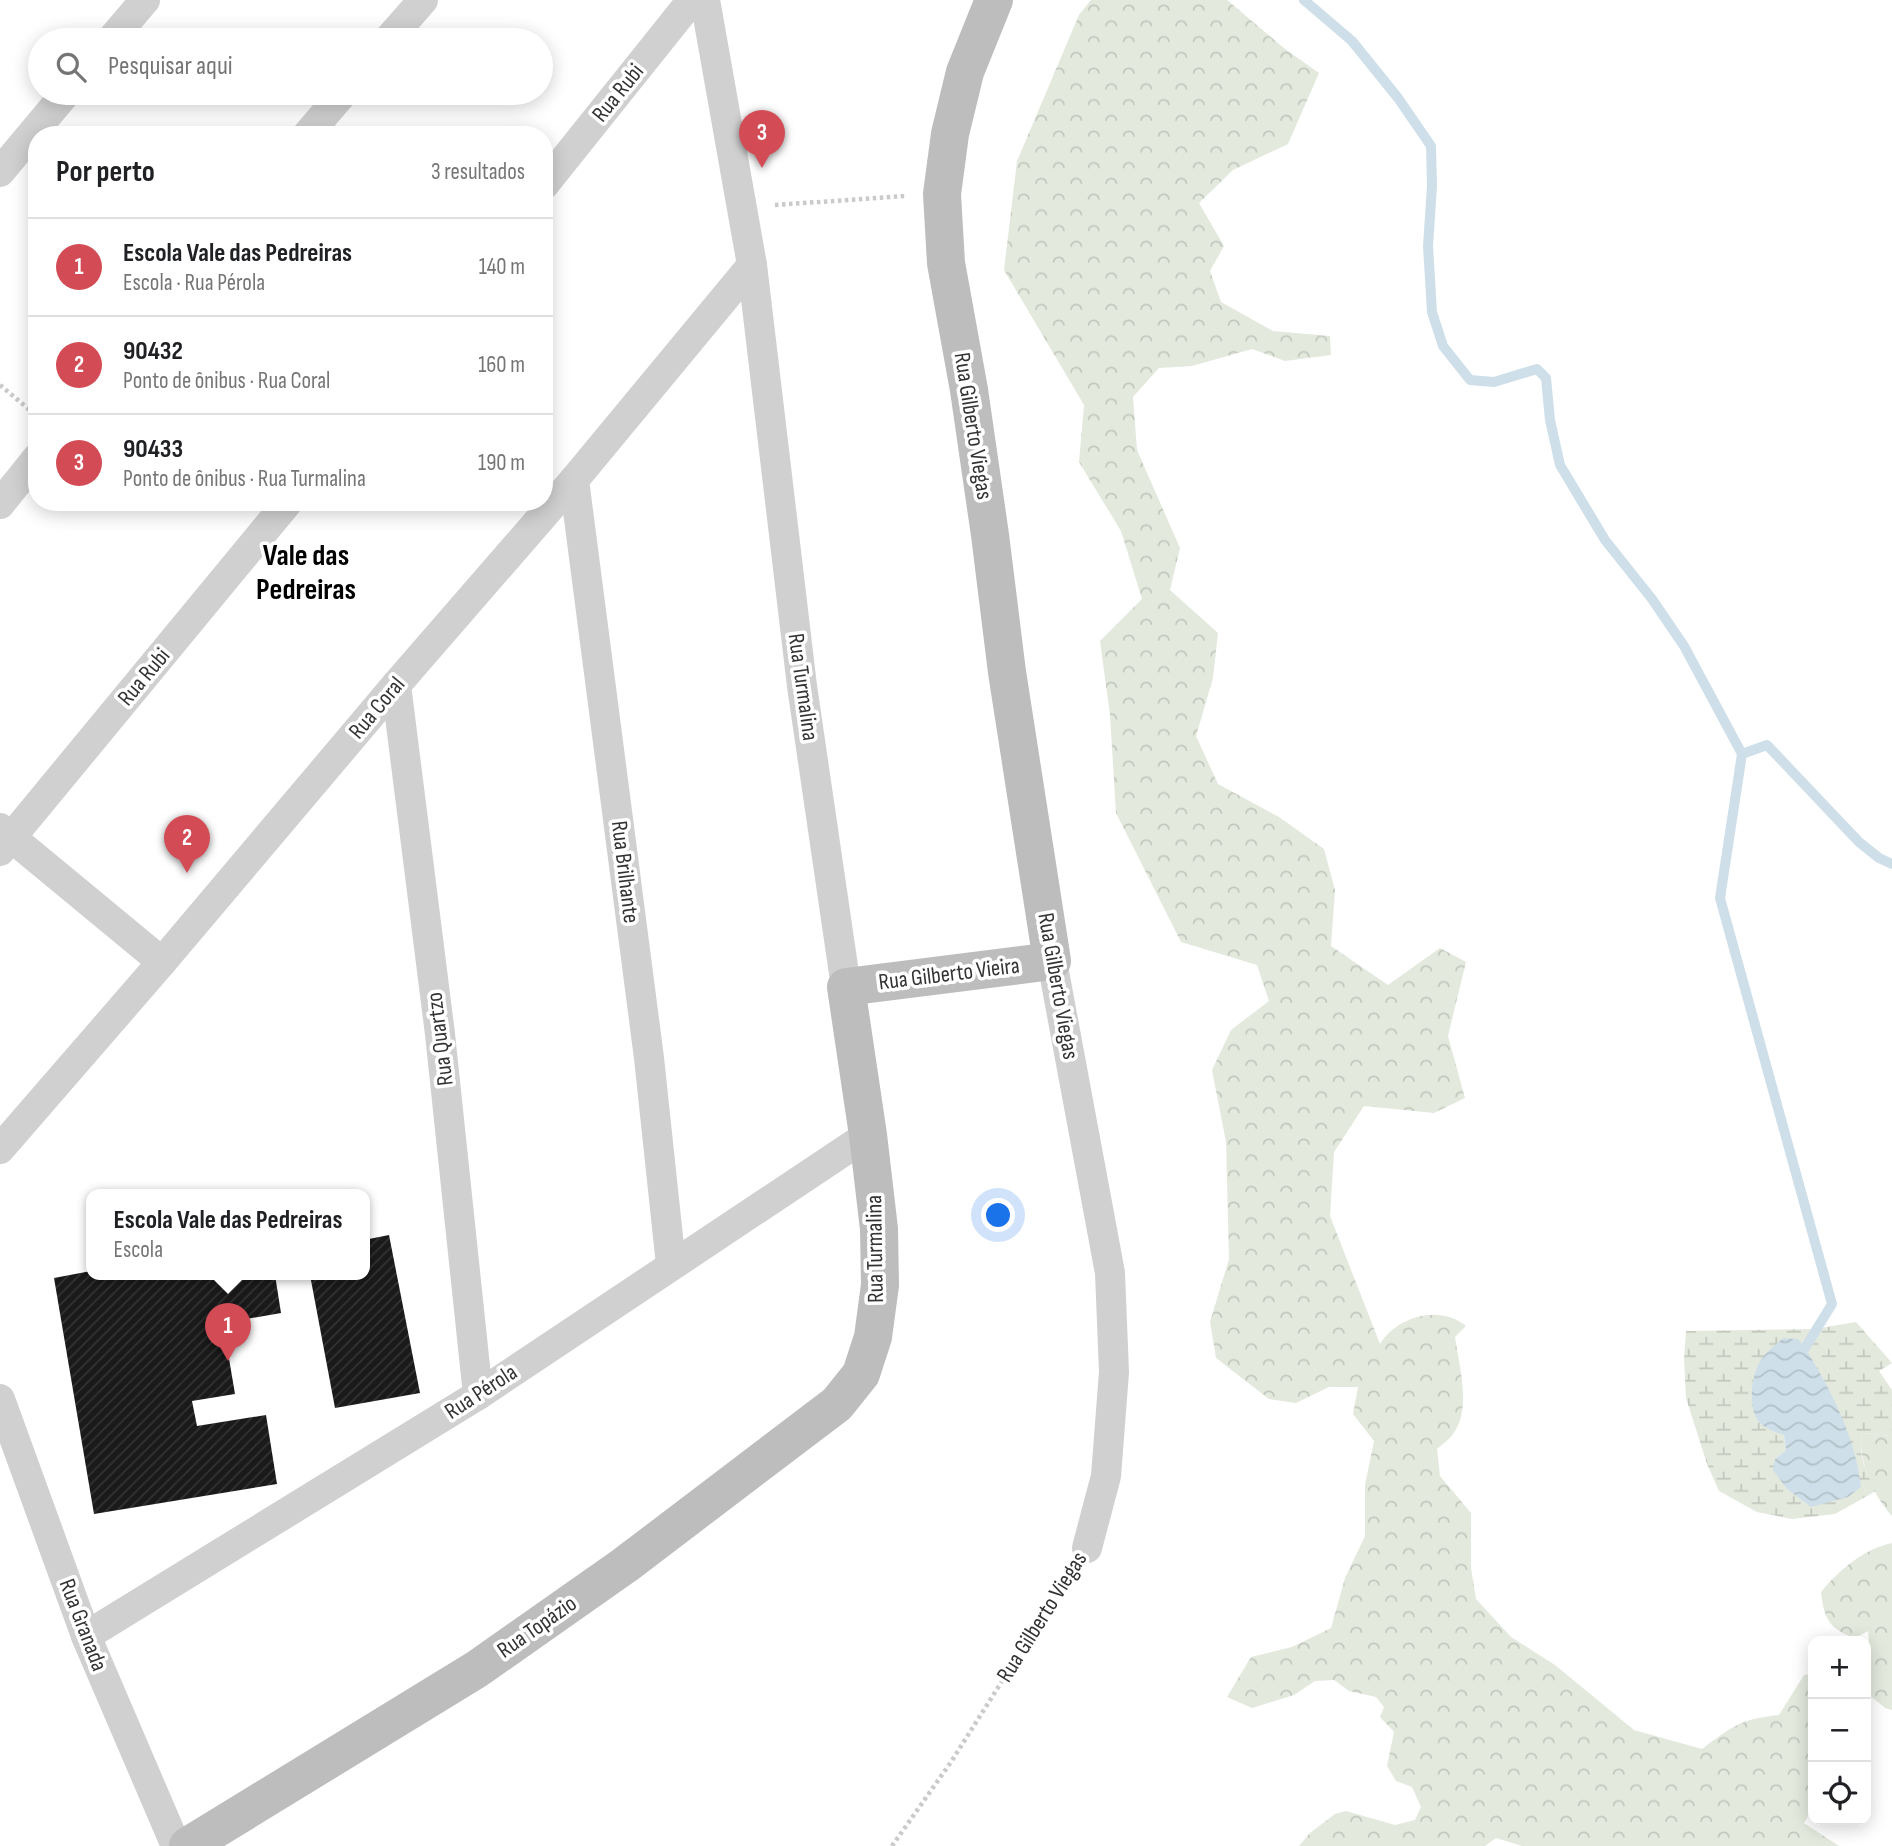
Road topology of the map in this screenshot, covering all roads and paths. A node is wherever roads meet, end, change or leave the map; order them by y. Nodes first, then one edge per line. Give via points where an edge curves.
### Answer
1 (145, 0) edge
2 (423, 0) edge
3 (692, 0) edge
4 (705, 0) edge
5 (994, 0) edge
6 (121, 28) edge
7 (398, 28) edge
8 (56, 105) edge
9 (333, 105) edge
10 (38, 126) edge
11 (315, 126) edge
12 (28, 138) edge
13 (0, 172) edge
14 (553, 174) edge
15 (942, 194) junction
16 (742, 207) junction
17 (751, 265) junction
18 (0, 385) edge
19 (28, 408) edge
20 (28, 469) edge
21 (575, 480) junction
22 (0, 504) edge
23 (553, 505) edge
24 (280, 511) edge
25 (548, 511) edge
26 (396, 685) junction
27 (4, 839) edge
28 (1052, 961) junction
29 (162, 962) junction
30 (846, 987) junction
31 (868, 1135) junction
32 (0, 1149) edge
33 (671, 1265) junction
34 (861, 1374) joint
35 (478, 1395) junction
36 (0, 1399) edge
37 (1087, 1548) joint
38 (86, 1636) junction
39 (176, 1846) edge
40 (188, 1846) edge
41 (892, 1846) edge

1 - 6 street
2 - 7 street
3 - 14 street, Rua Rubi
4 - 16 street, Rua Turmalina
5 - 15 street, Rua Gilberto Viegas via 965,72
8 - 10 street
9 - 11 street
12 - 13 street
15 - 16 path
15 - 28 street, Rua Gilberto Viegas via 946,263 969,390
16 - 17 street, Rua Turmalina
17 - 21 street, Rua Coral
17 - 30 street, Rua Turmalina via 802,685
18 - 19 path
20 - 22 street
21 - 23 street, Rua Coral
21 - 33 street, Rua Brilhante
24 - 27 street, Rua Rubi
25 - 26 street, Rua Coral
26 - 29 street, Rua Coral
26 - 35 street, Rua Quartzo via 440,1034
27 - 29 street
28 - 30 street, Rua Gilberto Vieira
28 - 37 street, Rua Gilberto Viegas via 1110,1273 1114,1372 1106,1476
29 - 32 street, Rua Coral
30 - 31 street, Rua Turmalina
31 - 33 street, Rua Pérola
31 - 34 street, Rua Turmalina via 880,1285 873,1338
33 - 35 street, Rua Pérola
34 - 40 street, Rua Topázio via 837,1404 625,1565 477,1669
35 - 38 street, Rua Pérola
36 - 38 street, Rua Granada
37 - 41 path, Rua Gilberto Viegas
38 - 39 street, Rua Granada

